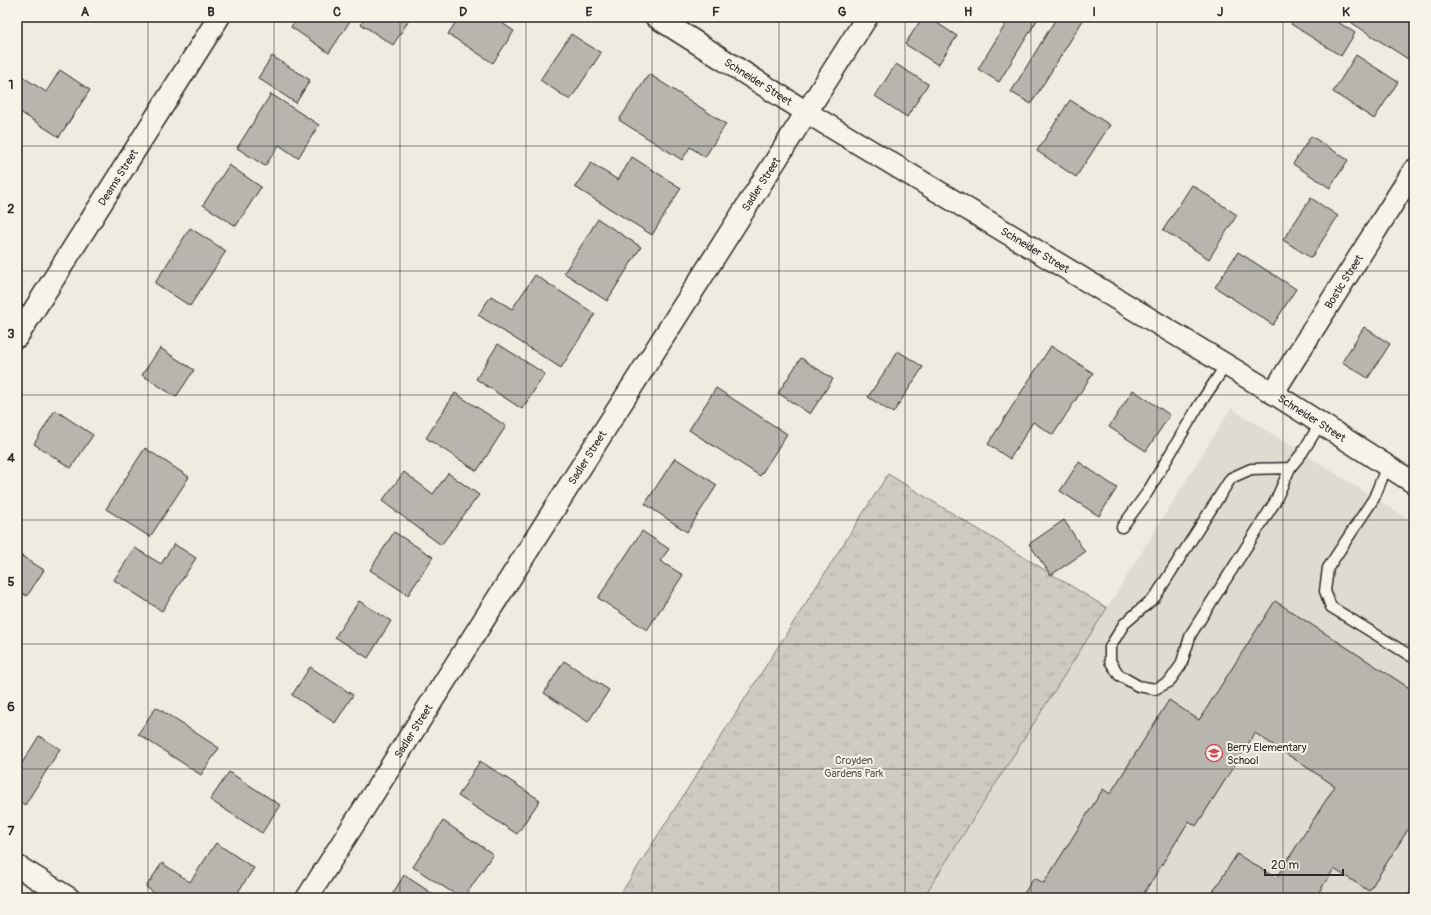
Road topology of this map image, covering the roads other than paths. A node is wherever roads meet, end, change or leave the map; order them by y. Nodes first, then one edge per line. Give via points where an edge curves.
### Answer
1 (219, 17) edge
2 (656, 17) edge
3 (867, 17) edge
4 (806, 112) junction
5 (1414, 170) edge
6 (17, 337) edge
7 (1226, 365) junction
8 (1273, 393) junction
9 (1320, 424) junction
10 (1387, 466) junction
11 (1290, 468) junction
12 (1414, 484) edge
13 (1122, 526) dead end
14 (1414, 658) edge
15 (17, 866) edge
16 (70, 898) edge
17 (307, 898) edge

1 - 6 street, Deams Street
2 - 4 street, Schneider Street
3 - 4 street, Sadler Street
4 - 7 street, Schneider Street
4 - 17 street, Sadler Street
5 - 8 street, Bostic Street
7 - 8 street, Schneider Street
7 - 13 lane via 1147,493
8 - 9 street, Schneider Street
9 - 10 street, Schneider Street
9 - 11 lane
10 - 12 street, Schneider Street
10 - 14 lane via 1374,498 1328,568 1325,591 1331,607
11 - 11 lane via 1251,469 1231,478 1155,597 1124,624 1110,647 1110,661 1119,675 1138,686 1155,689 1169,682 1181,665 1191,634 1275,502
15 - 16 street

